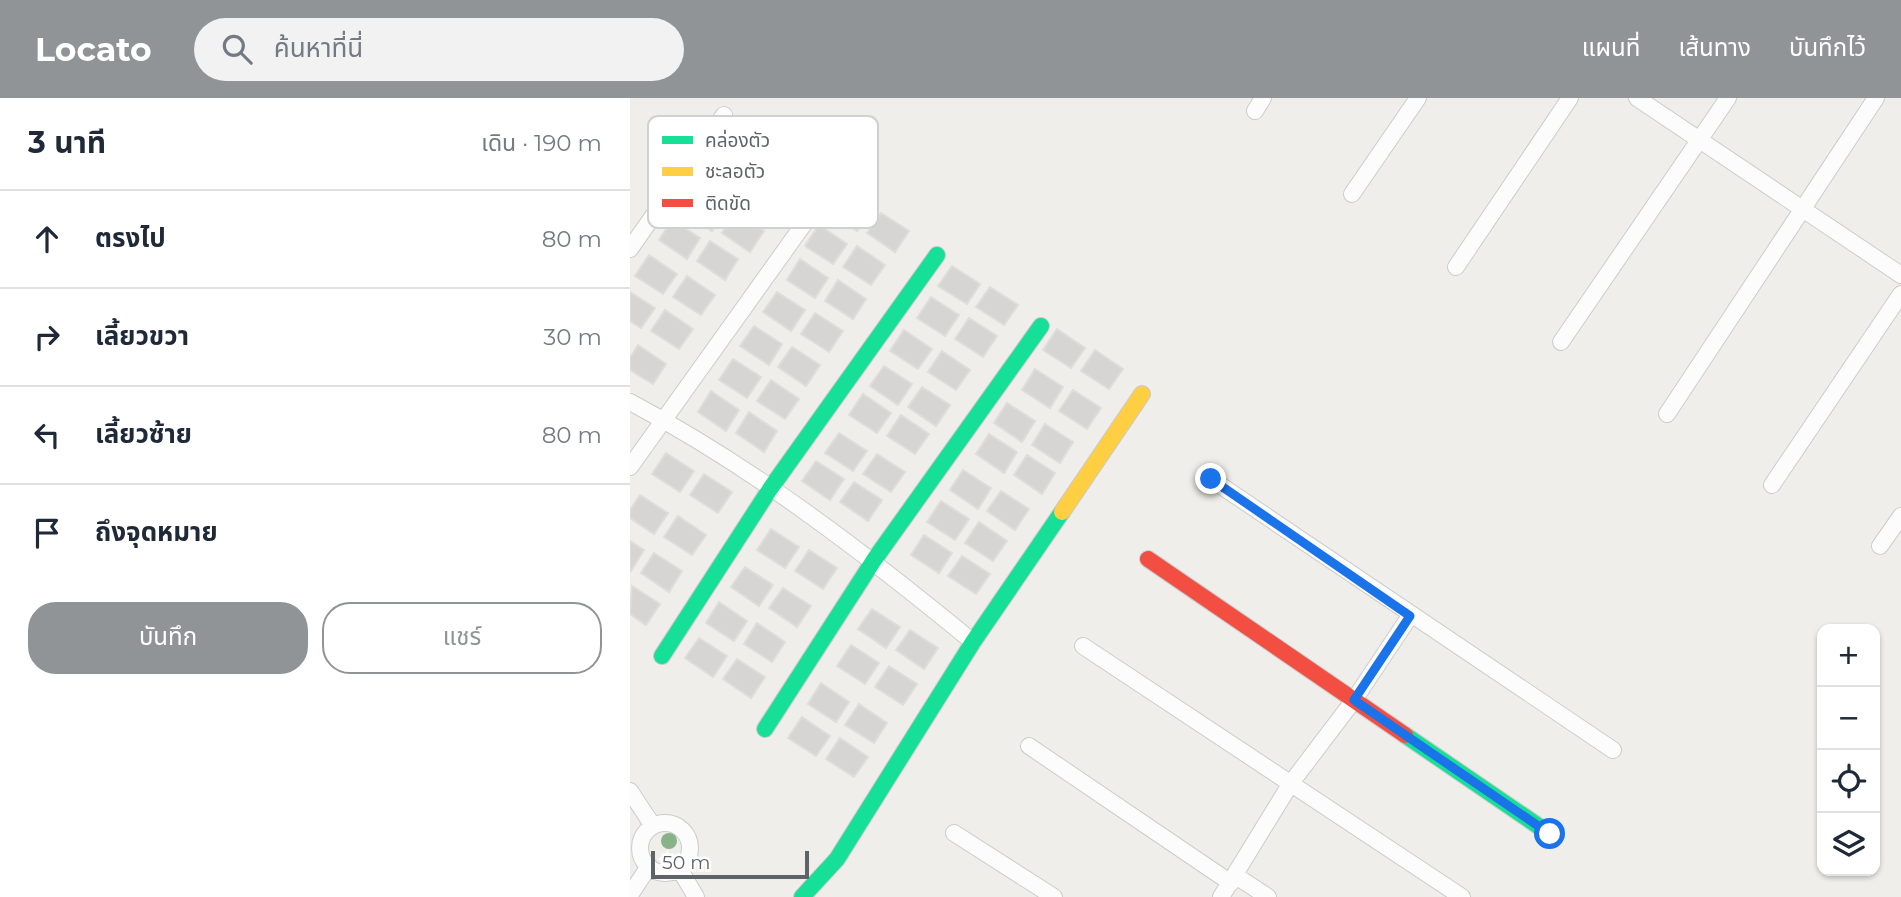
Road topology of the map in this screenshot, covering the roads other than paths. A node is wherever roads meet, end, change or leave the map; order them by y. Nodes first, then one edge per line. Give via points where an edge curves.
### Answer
1 (1418, 98) edge
2 (1570, 98) edge
3 (1637, 98) edge
4 (1728, 98) edge
5 (1876, 98) edge
6 (1699, 142) junction
7 (1352, 194) dead end
8 (1801, 208) junction
9 (648, 223) edge
10 (800, 228) edge
11 (630, 249) edge
12 (937, 255) dead end
13 (1456, 267) dead end
14 (1901, 275) edge
15 (1901, 294) edge
16 (1041, 327) dead end
17 (1561, 342) dead end
18 (1142, 394) dead end
19 (630, 402) edge
20 (1667, 414) dead end
21 (662, 419) junction
22 (630, 467) edge
23 (1211, 479) dead end
24 (1772, 485) dead end
25 (770, 489) junction
26 (1901, 516) edge
27 (1880, 546) dead end
28 (1149, 559) dead end
29 (873, 560) junction
30 (1410, 616) junction
31 (973, 642) junction
32 (1083, 646) dead end
33 (662, 656) dead end
34 (1354, 700) junction
35 (765, 729) dead end
36 (1030, 746) dead end
37 (1613, 750) dead end
38 (1291, 783) junction
39 (630, 791) edge
40 (653, 826) junction
41 (954, 832) dead end
42 (1550, 834) dead end
43 (649, 866) junction
44 (679, 868) junction
45 (1233, 879) junction
46 (630, 895) edge
47 (696, 897) edge
48 (802, 897) edge
49 (1054, 897) edge
50 (1222, 897) edge
51 (1268, 897) edge
52 (1462, 897) edge

1 - 7 street
2 - 13 street
3 - 6 street
4 - 6 street
5 - 8 street
6 - 8 street
6 - 17 street
8 - 14 street
8 - 20 street
9 - 11 street
10 - 21 street
12 - 25 street
15 - 24 street
16 - 29 street
18 - 31 street
19 - 21 street
21 - 22 street
21 - 25 street
23 - 30 street
25 - 29 street
25 - 33 street
26 - 27 street
28 - 34 street
29 - 31 street
29 - 35 street
30 - 34 street
30 - 37 street
31 - 48 street via 836,859
32 - 38 street
34 - 38 street
34 - 42 street
36 - 45 street
38 - 45 street
38 - 52 street
39 - 40 street
40 - 43 street via 640,845
40 - 44 street via 669,823 684,831 690,846
41 - 49 street
43 - 44 street via 664,872
43 - 46 street
44 - 47 street
45 - 50 street
45 - 51 street

